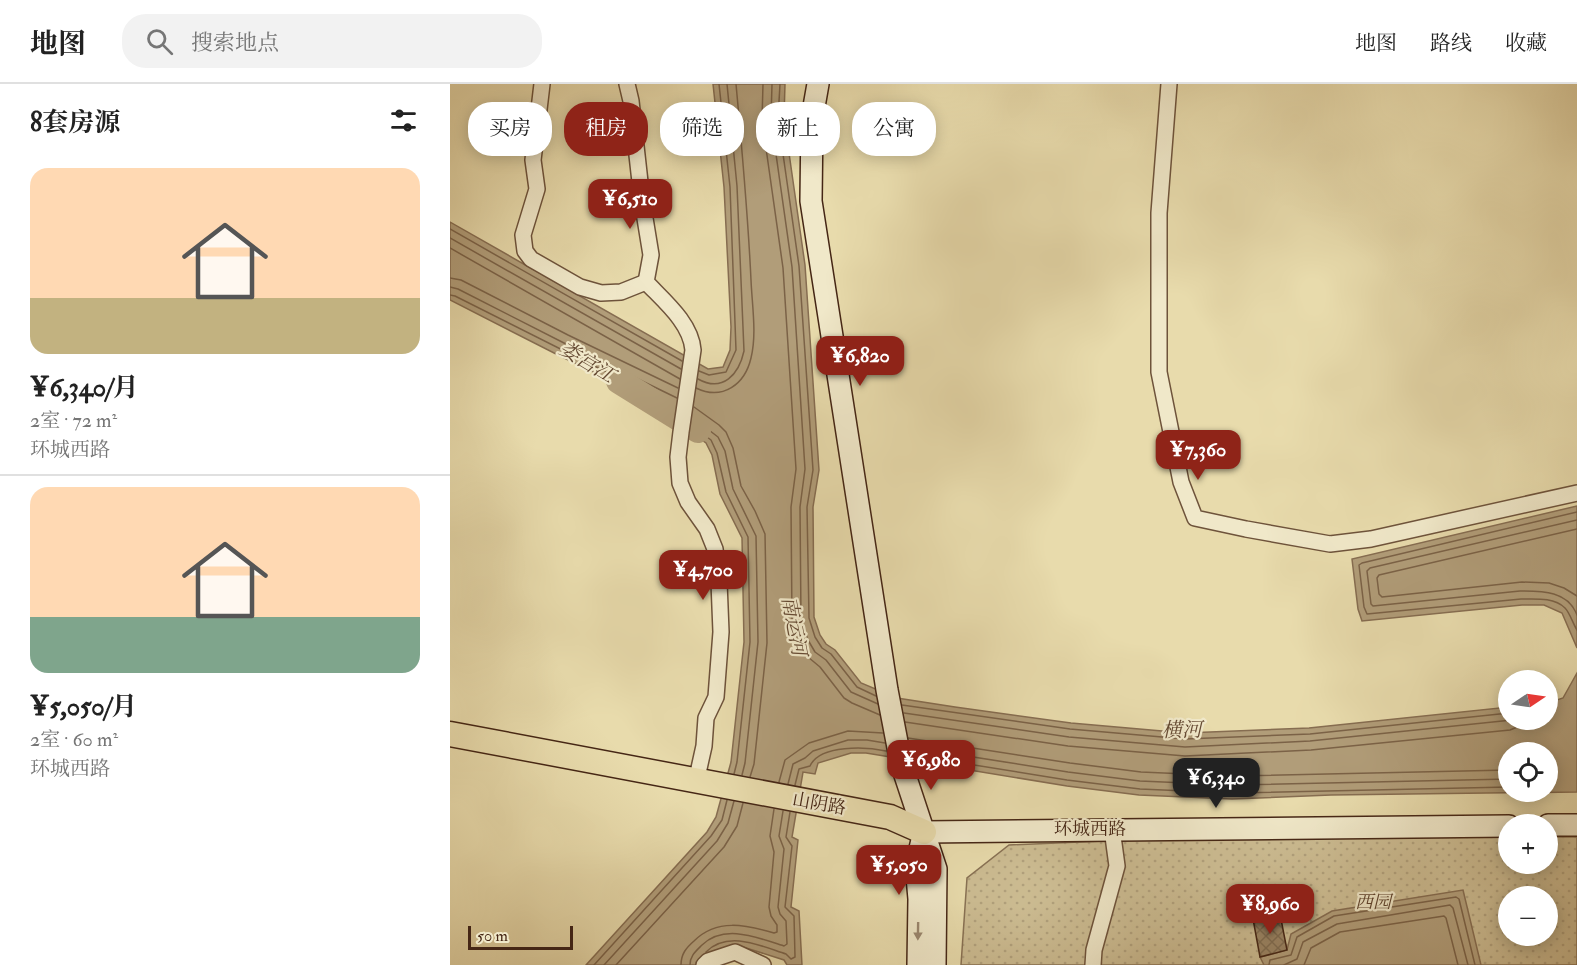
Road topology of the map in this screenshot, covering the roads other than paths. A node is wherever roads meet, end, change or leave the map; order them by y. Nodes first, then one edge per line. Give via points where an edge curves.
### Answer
1 (542, 84) edge
2 (627, 84) edge
3 (818, 84) edge
4 (1169, 84) edge
5 (646, 282) junction
6 (1577, 493) edge
7 (450, 734) edge
8 (450, 748) edge
9 (696, 782) junction
10 (722, 793) junction
11 (1558, 825) edge
12 (1577, 825) edge
13 (1498, 826) edge
14 (1112, 829) junction
15 (924, 832) junction
16 (704, 965) edge
17 (763, 965) edge
18 (918, 965) edge
19 (935, 965) edge
20 (1093, 965) edge

1 - 5 street via 533,160 537,189 523,235 525,251 531,259 580,287 601,293 621,292
2 - 5 street via 651,255
3 - 15 main road via 812,118 811,201 887,690 901,763
4 - 6 street via 1159,213 1159,372 1181,482 1196,518 1330,544 1371,539
5 - 9 street via 688,330 692,341 678,457 680,483 715,549 719,582 721,632 716,696 706,718 705,746
7 - 9 main road, 山阴路
8 - 10 main road, 山阴路
9 - 10 main road, 山阴路
10 - 15 main road, 山阴路 via 890,817
11 - 12 main road
13 - 14 main road, 环城西路
14 - 15 main road, 环城西路
14 - 20 street via 1117,866
15 -> 18 main road via 916,865
15 - 19 main road via 936,869
16 - 17 street via 735,952

